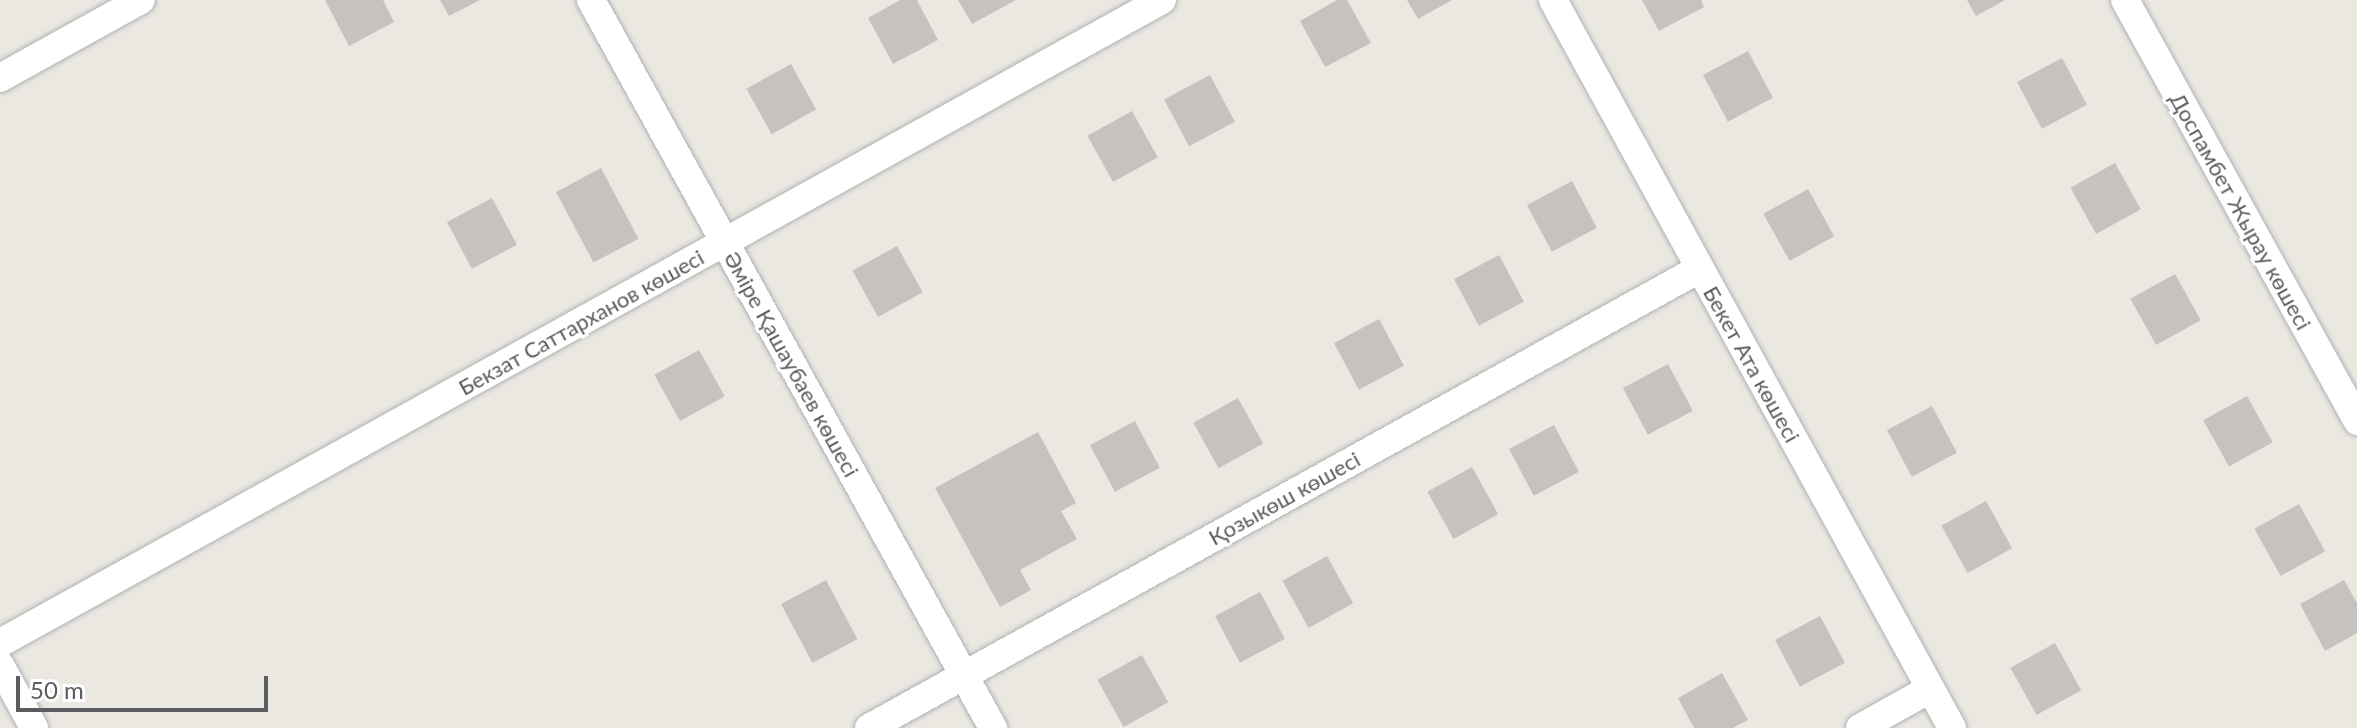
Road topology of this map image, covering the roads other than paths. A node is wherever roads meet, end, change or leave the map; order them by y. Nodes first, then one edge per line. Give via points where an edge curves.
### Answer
1 (141, 0) edge
2 (591, 0) edge
3 (1162, 0) edge
4 (1553, 0) edge
5 (2125, 0) edge
6 (0, 78) edge
7 (725, 243) junction
8 (1699, 269) junction
9 (2357, 421) edge
10 (0, 643) edge
11 (0, 665) edge
12 (964, 675) junction
13 (1930, 689) junction
14 (34, 728) edge
15 (869, 728) edge
16 (993, 728) edge
17 (1860, 728) edge
18 (1952, 728) edge

1 - 6 street
2 - 7 street, Әміре Қашаубаев көшесі
3 - 7 street, Бекзат Саттарханов көшесі
4 - 8 street, Бекет Ата көшесі
5 - 9 street, Доспамбет Жырау көшесі
7 - 10 street, Бекзат Саттарханов көшесі
7 - 12 street, Әміре Қашаубаев көшесі
8 - 12 street, Қозыкөш көшесі
8 - 13 street, Бекет Ата көшесі
11 - 14 street
12 - 15 street, Қозыкөш көшесі
12 - 16 street, Әміре Қашаубаев көшесі
13 - 17 street
13 - 18 street, Бекет Ата көшесі

